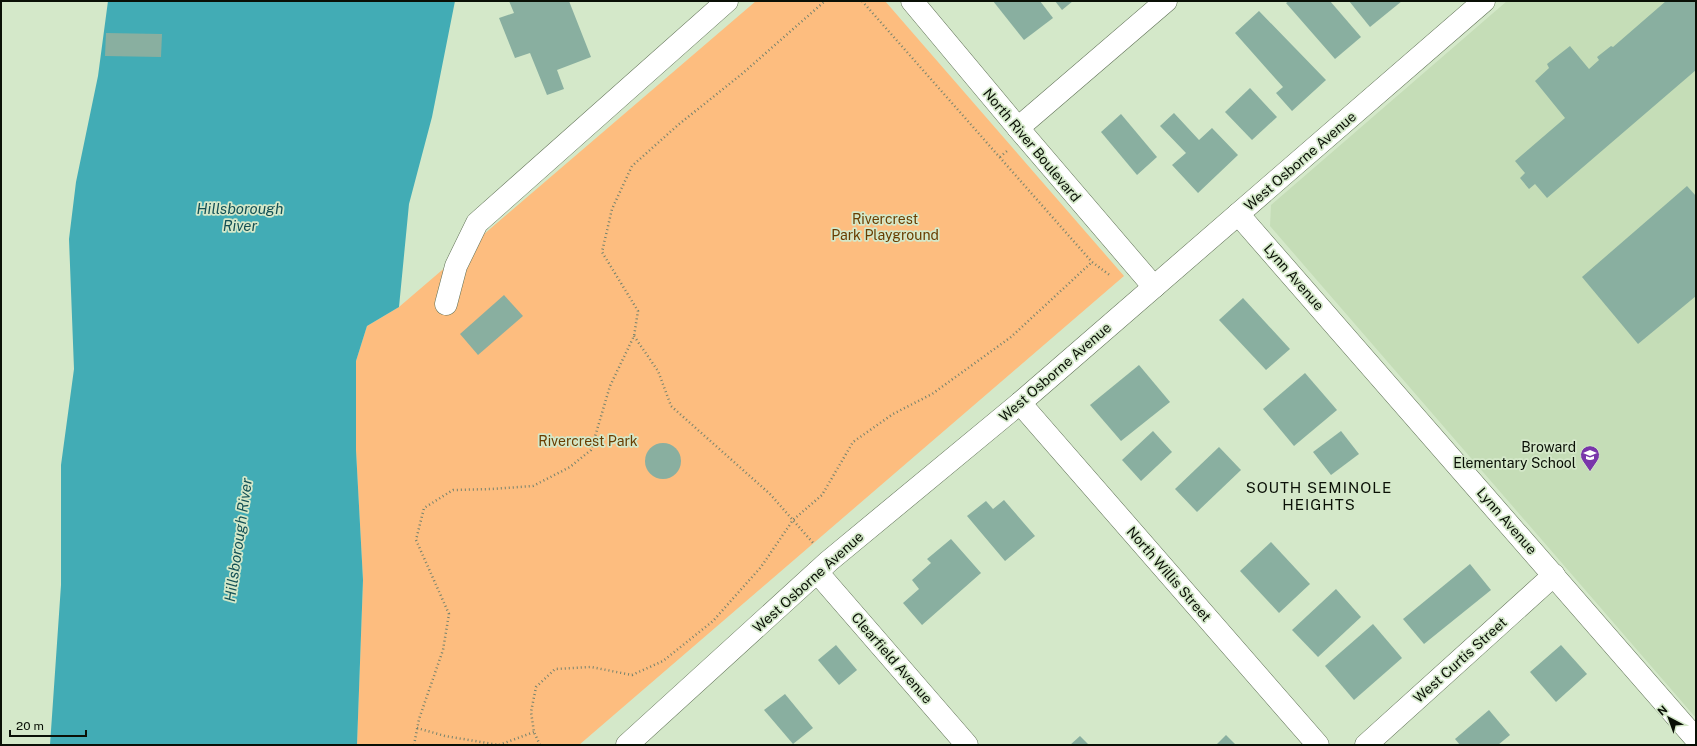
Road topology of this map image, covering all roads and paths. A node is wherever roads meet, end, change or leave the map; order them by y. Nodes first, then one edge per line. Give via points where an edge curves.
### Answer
1 (727, 1) edge
2 (824, 1) edge
3 (862, 1) edge
4 (912, 1) edge
5 (1166, 1) edge
6 (1484, 1) edge
7 (1018, 128) junction
8 (1238, 214) junction
9 (1092, 262) junction
10 (1115, 279) dead end
11 (1154, 287) junction
12 (446, 304) dead end
13 (634, 336) junction
14 (1020, 402) junction
15 (793, 520) junction
16 (817, 547) dead end
17 (817, 572) junction
18 (1554, 576) junction
19 (417, 728) junction
20 (534, 732) junction
21 (1696, 739) edge
22 (414, 745) edge
23 (540, 745) edge
24 (627, 745) edge
25 (967, 745) edge
26 (1318, 745) edge
27 (1366, 745) edge

1 - 12 street via 477,223 456,266
2 - 13 path via 632,166 612,209 602,252 638,311
3 - 9 path
4 - 7 street, North River Boulevard
5 - 7 street
6 - 8 street, West Osborne Avenue
7 - 11 street, North River Boulevard
8 - 11 street, West Osborne Avenue
8 - 18 street, Lynn Avenue
9 - 10 path
9 - 15 path via 1011,337 932,394 893,414 852,442 822,495
11 - 14 street, West Osborne Avenue
13 - 15 path via 658,372 671,406 770,494
13 - 19 path via 610,386 591,450 570,467 533,486 453,490 424,508 416,540 449,614 443,650
14 - 17 street, West Osborne Avenue
14 - 26 street, North Willis Street
15 - 16 path
15 - 20 path via 761,567 713,621 663,661 632,675 591,667 555,669 536,687 531,712
17 - 24 street, West Osborne Avenue
17 - 25 street, Clearfield Avenue
18 - 21 street, Lynn Avenue
18 - 27 street, West Curtis Street
19 - 20 path via 445,736 499,744
19 - 22 path
20 - 23 path

